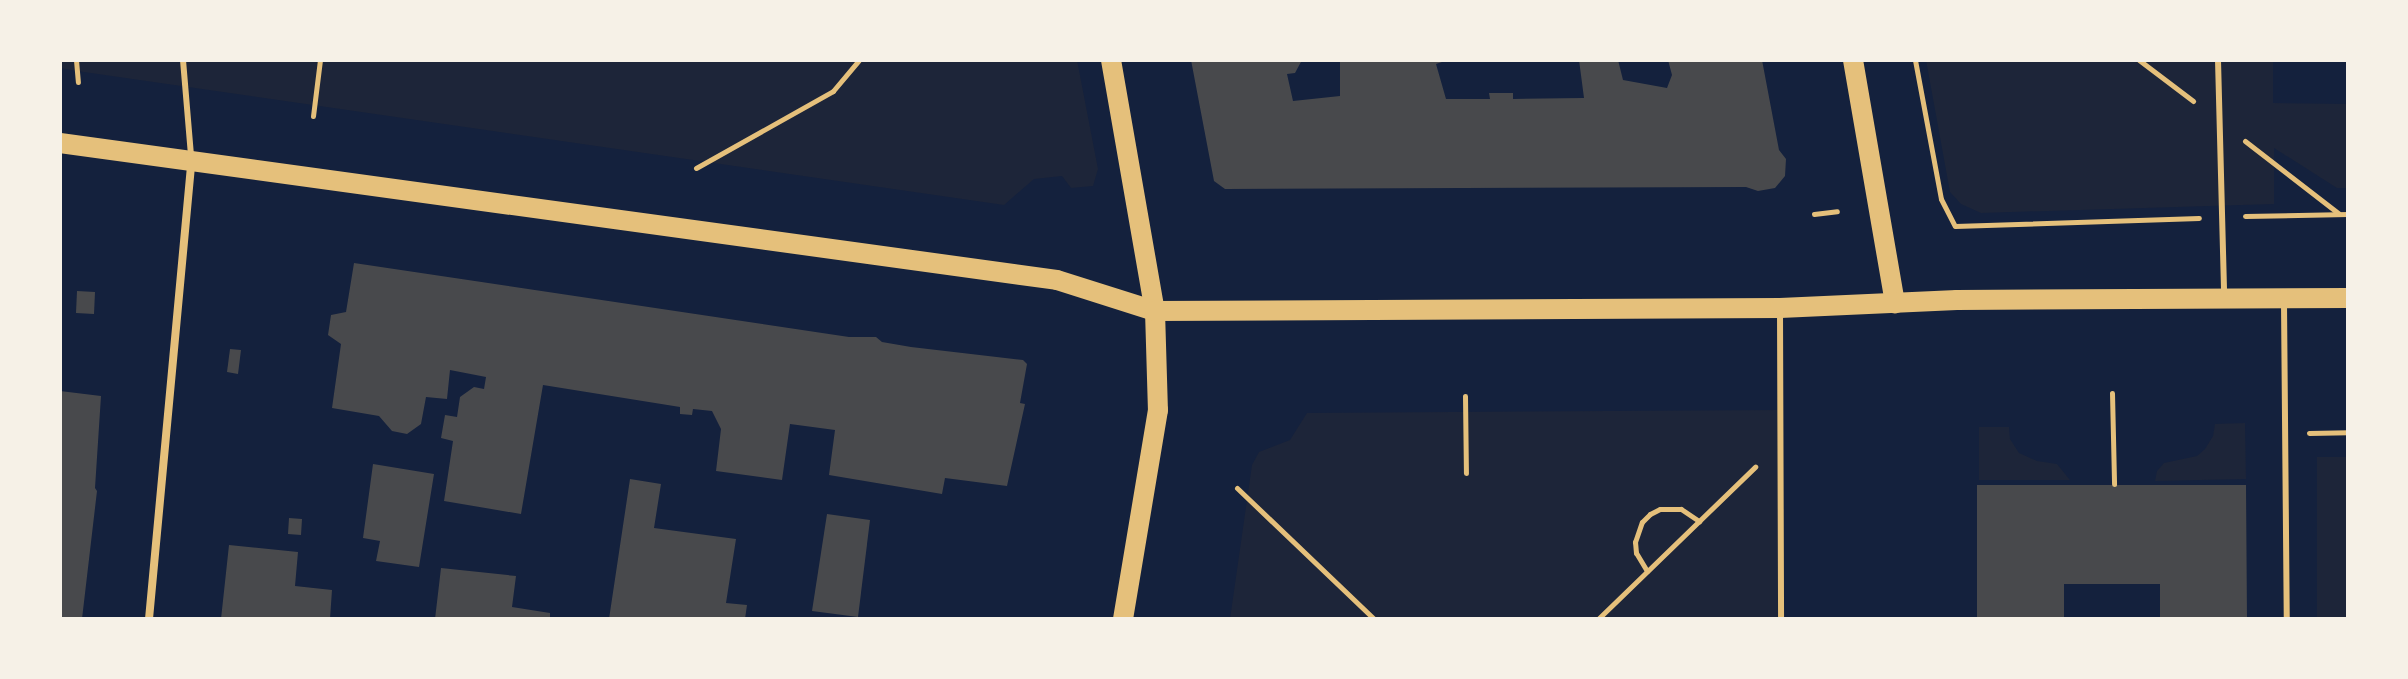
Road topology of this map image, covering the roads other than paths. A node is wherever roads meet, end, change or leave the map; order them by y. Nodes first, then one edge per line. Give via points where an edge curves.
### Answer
1 (183, 60) edge
2 (1111, 60) edge
3 (1853, 60) edge
4 (2218, 60) edge
5 (60, 143) edge
6 (191, 163) junction
7 (2224, 297) junction
8 (2284, 298) junction
9 (2348, 298) edge
10 (1895, 303) junction
11 (1780, 308) junction
12 (1155, 311) junction
13 (149, 619) edge
14 (1123, 619) edge
15 (1781, 619) edge
16 (2287, 619) edge

1 - 6 lane
2 - 12 main road
3 - 10 main road
4 - 7 lane
5 - 6 main road
6 - 12 main road via 1057,280
6 - 13 street
7 - 8 main road
7 - 10 main road
8 - 9 main road
8 - 16 lane
10 - 11 main road
11 - 12 main road
11 - 15 lane
12 - 14 main road via 1158,410

